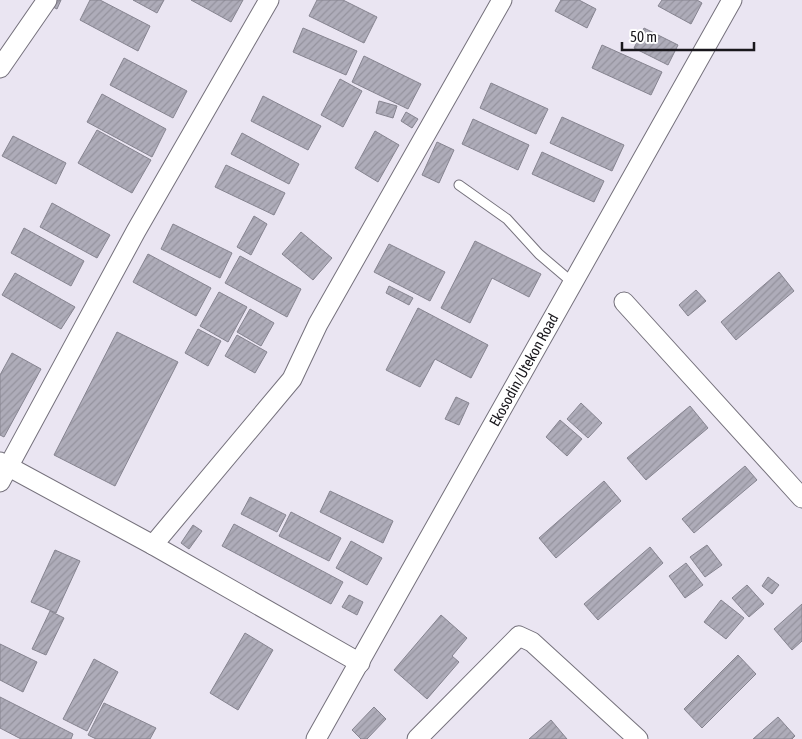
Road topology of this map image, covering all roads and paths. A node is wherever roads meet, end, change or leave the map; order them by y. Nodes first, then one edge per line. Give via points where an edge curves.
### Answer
1 (48, 0) edge
2 (269, 0) edge
3 (502, 0) edge
4 (732, 0) edge
5 (0, 68) edge
6 (459, 185) dead end
7 (573, 284) junction
8 (624, 302) dead end
9 (3, 470) edge
10 (802, 498) edge
11 (153, 545) junction
12 (360, 663) junction
13 (316, 739) edge
14 (418, 739) edge
15 (638, 739) edge

1 - 5 street
2 - 9 street
3 - 11 street via 318,324 292,379
4 - 7 street, Ekosodin/Utekon Road
6 - 7 lane via 507,219
7 - 12 street, Ekosodin/Utekon Road
8 - 10 street
9 - 11 street
11 - 12 street
12 - 13 street, Ekosodin/Utekon Road
14 - 15 street via 519,636 532,642

